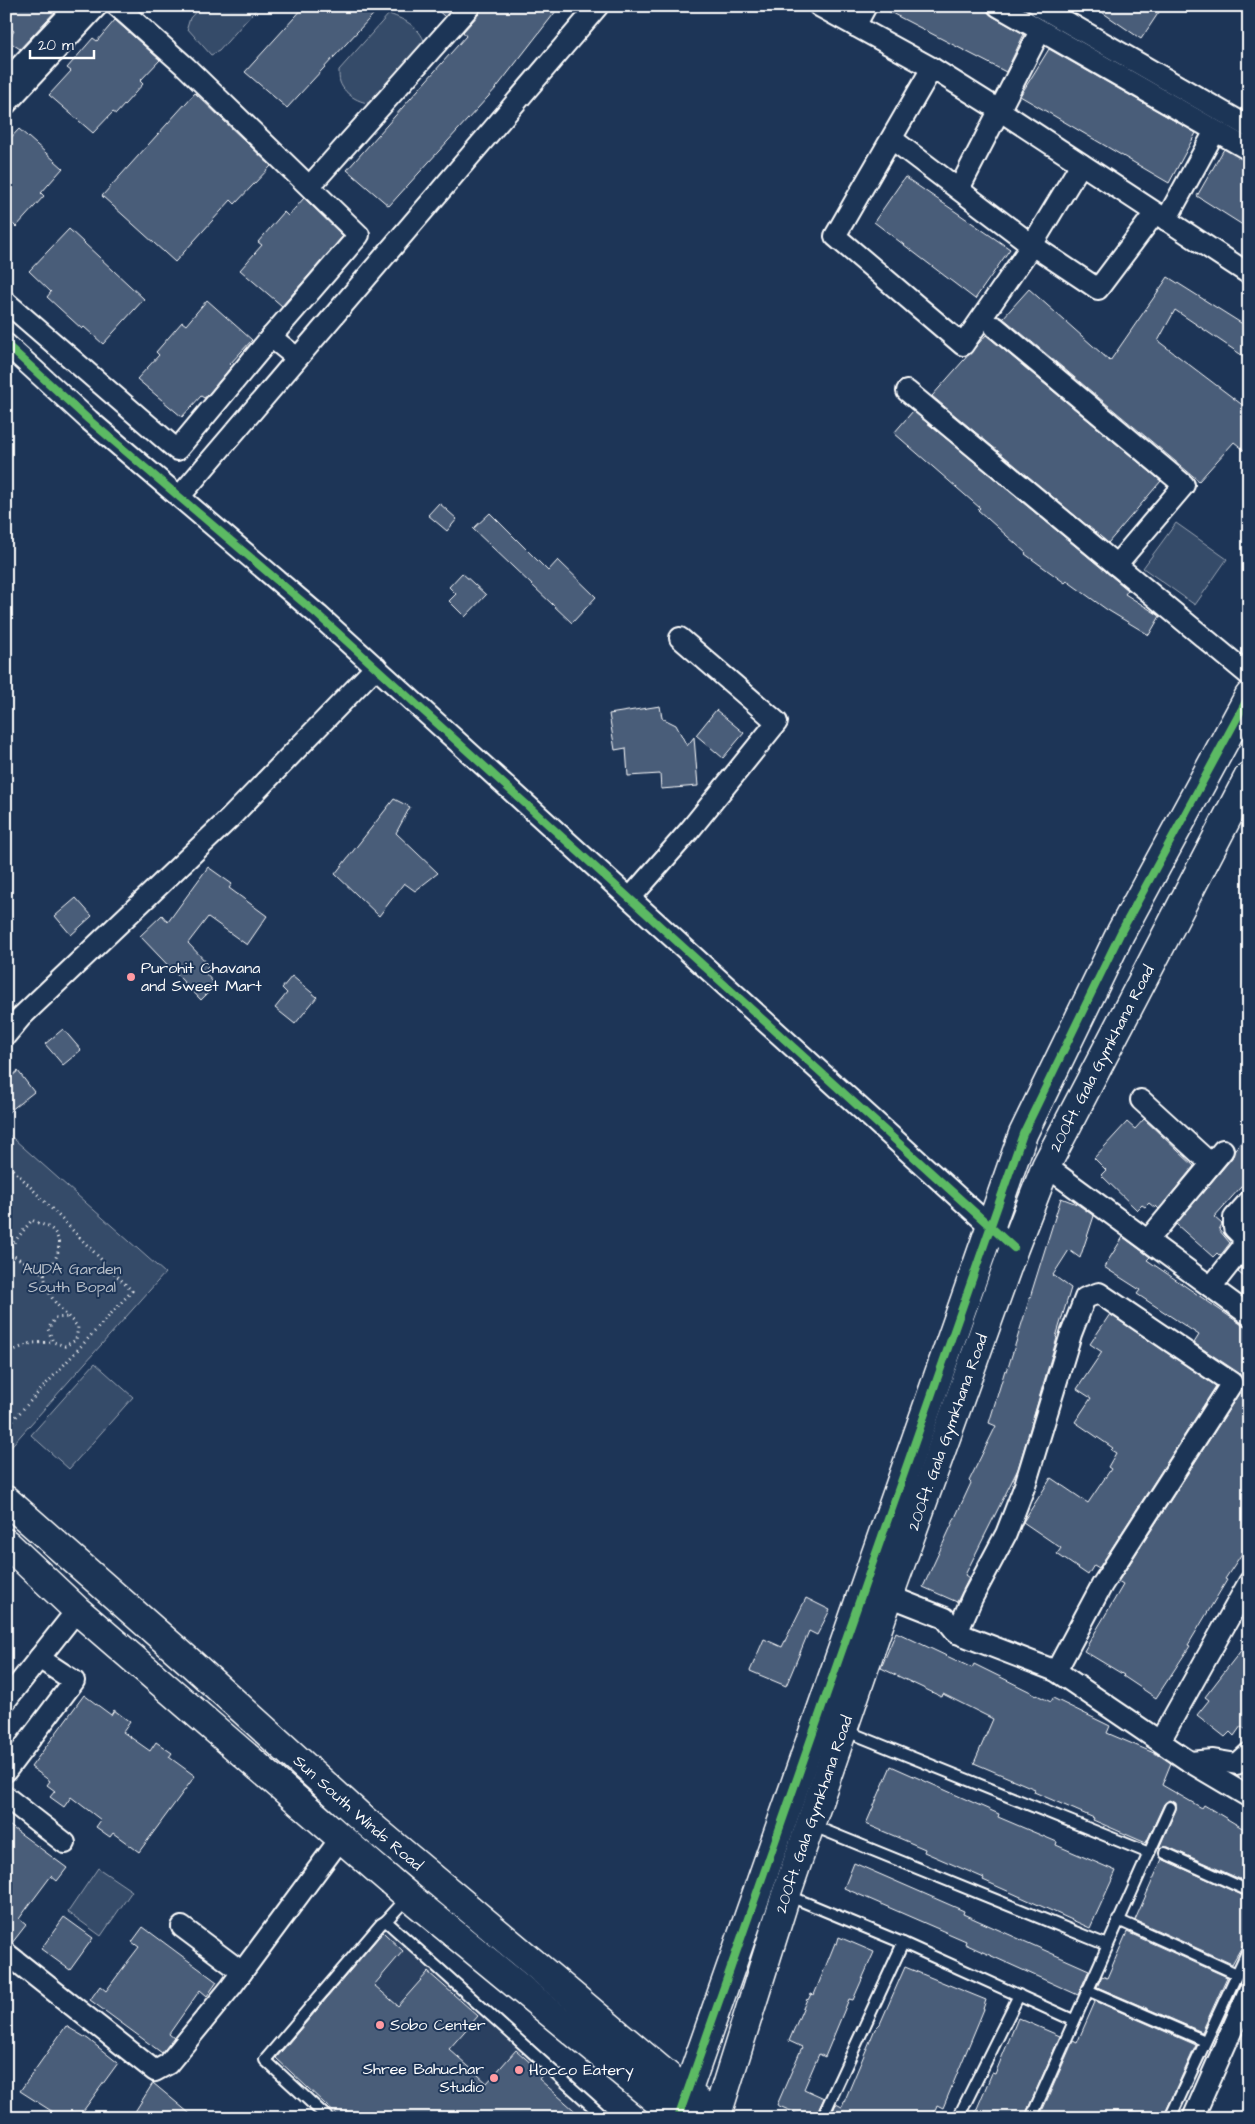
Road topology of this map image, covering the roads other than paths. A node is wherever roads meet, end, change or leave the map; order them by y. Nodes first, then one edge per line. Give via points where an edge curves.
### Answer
1 (77, 6) edge
2 (97, 6) edge
3 (118, 6) edge
4 (470, 6) edge
5 (598, 6) edge
6 (819, 6) edge
7 (866, 6) edge
8 (998, 6) edge
9 (1039, 6) edge
10 (855, 26) junction
11 (1040, 31) junction
12 (932, 68) junction
13 (6, 81) edge
14 (6, 104) edge
15 (999, 110) junction
16 (1249, 127) edge
17 (1215, 131) junction
18 (892, 139) junction
19 (1249, 150) edge
20 (1081, 164) junction
21 (317, 178) dead end
22 (959, 189) junction
23 (1161, 216) junction
24 (1032, 245) junction
25 (1249, 274) edge
26 (6, 302) edge
27 (995, 327) dead end
28 (272, 338) junction
29 (6, 344) edge
30 (297, 358) junction
31 (907, 391) dead end
32 (180, 496) junction
33 (1116, 565) junction
34 (680, 638) dead end
35 (376, 667) junction
36 (1249, 675) edge
37 (1249, 696) edge
38 (1249, 776) edge
39 (631, 897) junction
40 (6, 1035) edge
41 (1141, 1100) dead end
42 (1046, 1166) junction
43 (1249, 1201) edge
44 (992, 1227) junction
45 (1148, 1240) junction
46 (1014, 1248) junction
47 (1211, 1287) junction
48 (1249, 1315) edge
49 (6, 1500) edge
50 (6, 1543) edge
51 (1249, 1582) edge
52 (890, 1596) junction
53 (76, 1610) junction
54 (957, 1633) junction
55 (39, 1658) junction
56 (1056, 1671) junction
57 (6, 1700) edge
58 (843, 1729) junction
59 (1160, 1741) junction
60 (1249, 1752) edge
61 (1190, 1762) junction
62 (6, 1771) edge
63 (6, 1797) edge
64 (1249, 1797) edge
65 (1170, 1807) dead end
66 (810, 1825) junction
67 (341, 1838) junction
68 (65, 1843) dead end
69 (1148, 1853) junction
70 (1165, 1853) dead end
71 (1249, 1891) edge
72 (786, 1895) junction
73 (409, 1897) junction
74 (1118, 1920) junction
75 (386, 1922) junction
76 (182, 1927) dead end
77 (902, 1943) junction
78 (1106, 1945) junction
79 (1249, 1948) edge
80 (6, 1953) edge
81 (242, 1972) junction
82 (1237, 1974) junction
83 (1087, 1990) junction
84 (1249, 1991) edge
85 (1019, 1995) junction
86 (1073, 2020) junction
87 (1205, 2041) junction
88 (681, 2110) edge
89 (328, 2118) edge
90 (605, 2118) edge
91 (716, 2118) edge
92 (822, 2118) edge
93 (958, 2118) edge
94 (1031, 2118) edge
95 (1170, 2118) edge
96 (1193, 2118) edge

1 - 13 street
2 - 14 street
3 - 28 street via 186,67 359,235
4 - 21 street
5 - 30 street
6 - 10 street
7 - 10 street
8 - 11 street
9 - 16 street
10 - 12 street
11 - 15 street
11 - 17 street
12 - 15 street
12 - 18 street
15 - 20 street
15 - 22 street
17 - 19 street
17 - 23 street
18 - 22 street
18 - 24 street via 835,236 963,345
20 - 23 street
20 - 24 street
22 - 24 street
23 - 24 street via 1098,290
23 - 25 street
26 - 28 street via 177,450
27 - 33 street via 1184,485
28 - 30 street
29 - 32 street via 89,420
30 - 32 street
31 - 33 street
32 - 35 street
33 - 36 street
34 - 39 street via 777,722
35 - 39 street
35 - 40 street via 230,818
37 - 44 street via 1121,932 1023,1134
38 - 42 street, 200ft. Gala Gymkhana Road
39 - 44 street
41 - 45 street via 1217,1157
42 - 45 street
42 - 46 street, 200ft. Gala Gymkhana Road
43 - 47 street via 1234,1218 1234,1228 1242,1237 1242,1248
44 - 46 street
44 - 88 street
45 - 47 street
46 - 52 street, 200ft. Gala Gymkhana Road
47 - 48 street
49 - 88 street, Sun South Winds Road via 191,1663
50 - 53 street
51 - 59 street
52 - 54 street via 945,1618
52 - 58 street, 200ft. Gala Gymkhana Road
53 - 55 street
53 - 67 street
54 - 56 street
54 - 56 street via 1006,1534 1085,1298 1099,1293 1232,1382 1102,1585
55 - 57 street
55 - 62 street via 74,1681
56 - 59 street
58 - 66 street, 200ft. Gala Gymkhana Road
58 - 69 lane
59 - 61 street
60 - 61 street via 1237,1764 1213,1760
61 - 64 street
63 - 68 street
65 - 69 lane
66 - 72 street, 200ft. Gala Gymkhana Road
66 - 78 lane
67 - 73 street
67 - 81 street
69 - 74 lane
70 - 71 lane
72 - 77 lane
72 - 91 street, 200ft. Gala Gymkhana Road
73 - 75 lane
73 - 88 street
74 - 78 lane
74 - 82 lane
75 - 89 lane via 265,2060
75 - 90 lane
76 - 81 street
77 - 85 lane
77 - 92 lane
78 - 83 lane
79 - 82 lane
80 - 81 street via 155,2071 168,2064
82 - 87 lane
83 - 86 lane
83 - 87 lane
84 - 96 street
85 - 86 lane
85 - 93 lane
86 - 94 lane
87 - 95 lane
88 - 91 street, Sun South Winds Road

